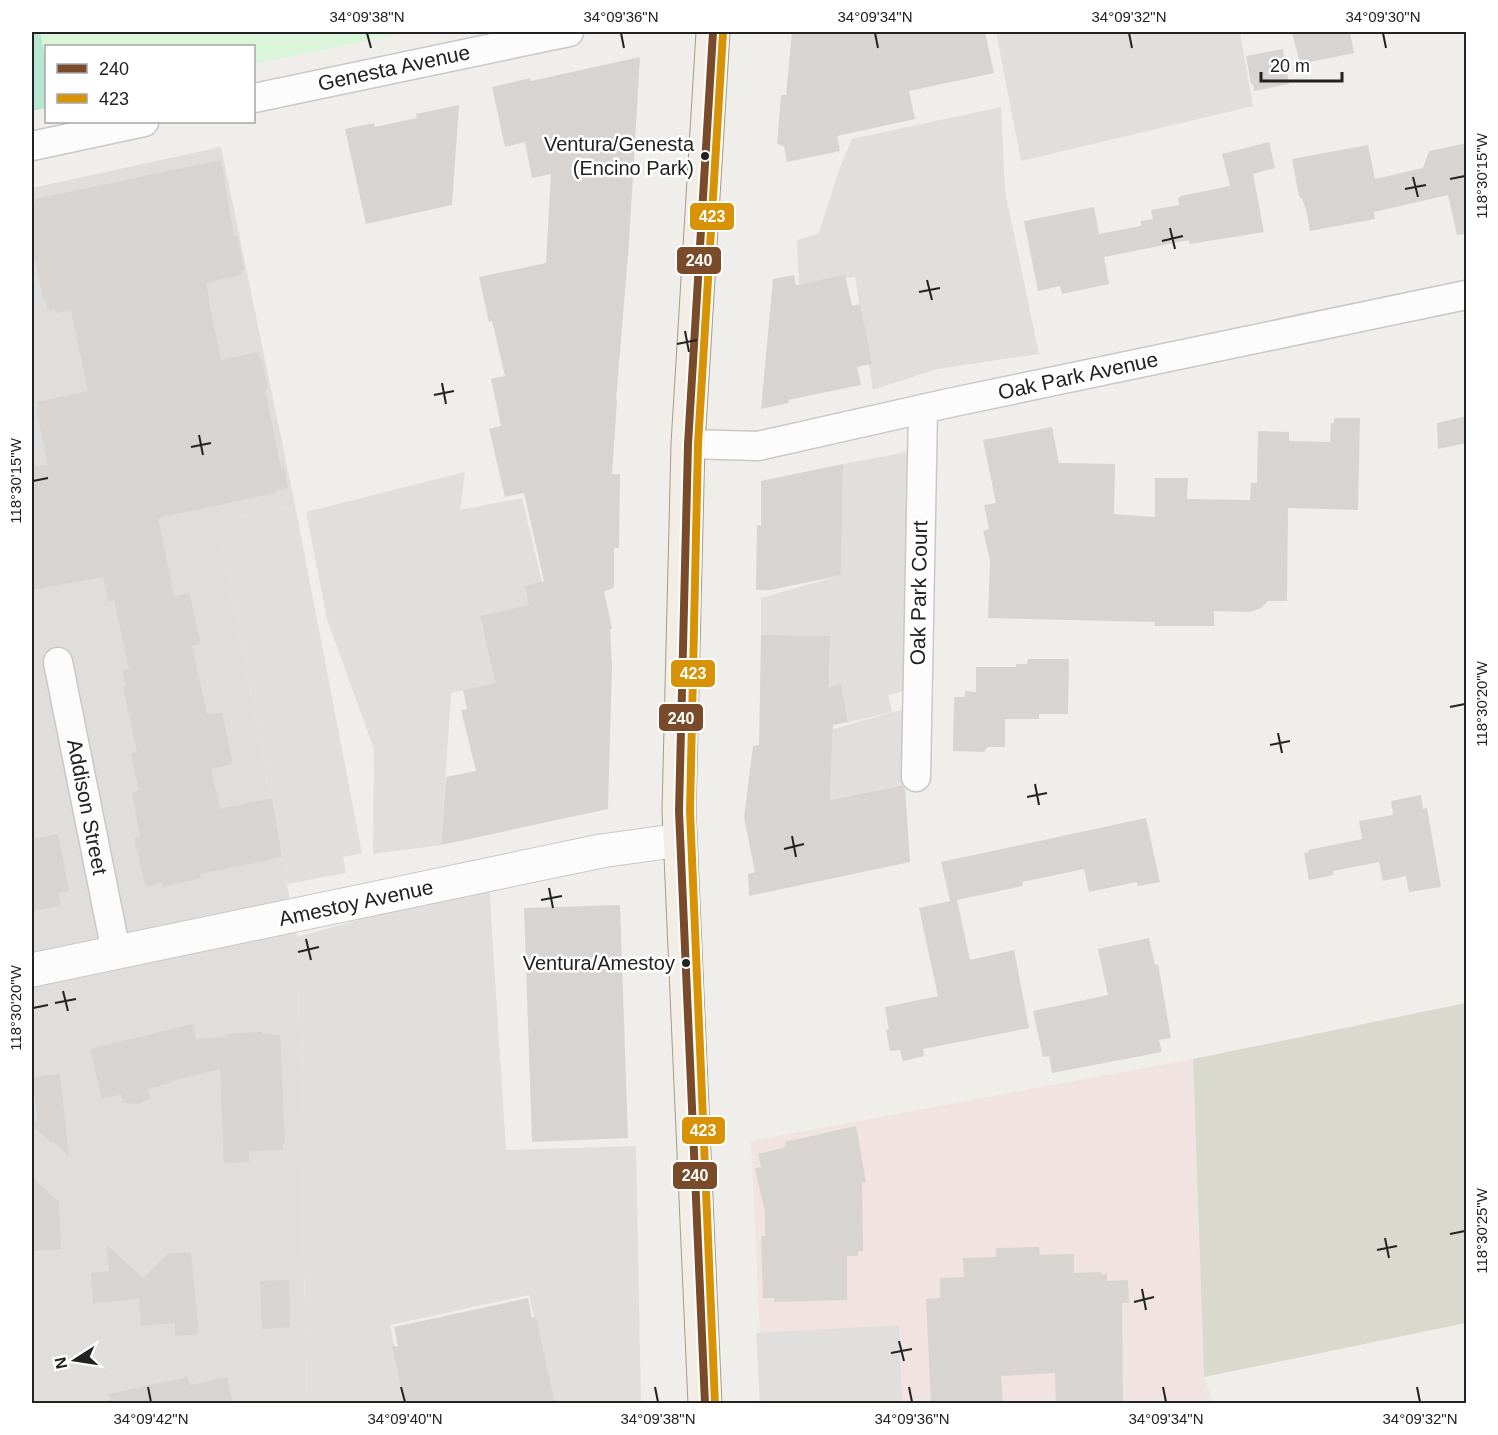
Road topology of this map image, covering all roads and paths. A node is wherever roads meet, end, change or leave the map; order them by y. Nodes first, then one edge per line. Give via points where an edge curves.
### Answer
1 (569, 32) edge
2 (713, 32) edge
3 (255, 98) edge
4 (139, 123) edge
5 (32, 146) edge
6 (1467, 295) edge
7 (923, 409) junction
8 (688, 444) junction
9 (58, 662) dead end
10 (916, 777) dead end
11 (680, 840) junction
12 (116, 952) junction
13 (32, 970) edge
14 (705, 1404) edge

1 - 3 street, Genesta Avenue
2 - 8 main road
4 - 5 street
6 - 7 street, Oak Park Avenue
7 - 8 street, Oak Park Avenue via 758,446
7 - 10 street, Oak Park Court
8 - 11 main road
9 - 12 street, Addison Street
11 - 12 street, Amestoy Avenue via 609,849
11 - 14 main road
12 - 13 street, Amestoy Avenue

